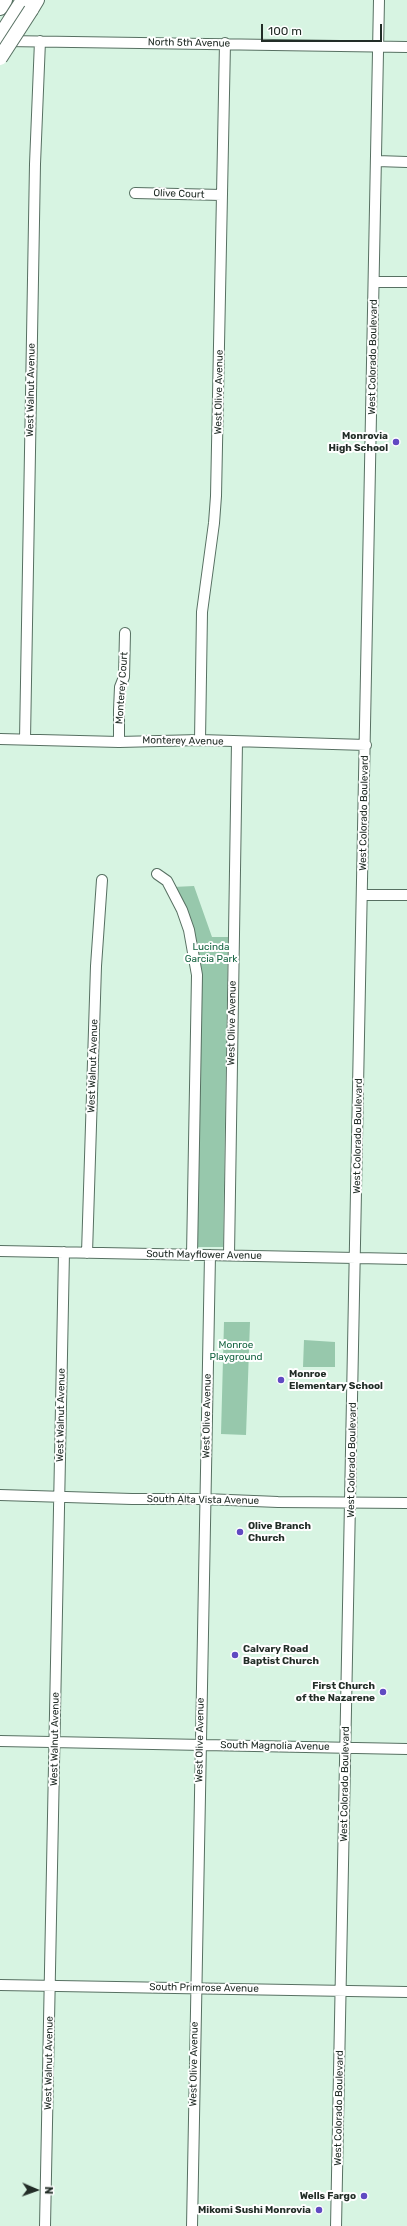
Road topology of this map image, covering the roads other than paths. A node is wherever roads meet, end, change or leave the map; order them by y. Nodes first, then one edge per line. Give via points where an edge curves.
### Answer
1 (379, 0) edge
2 (17, 5) edge
3 (0, 22) edge
4 (0, 36) edge
5 (0, 41) edge
6 (40, 41) junction
7 (225, 43) junction
8 (379, 47) junction
9 (407, 47) edge
10 (0, 58) edge
11 (376, 161) junction
12 (407, 162) edge
13 (135, 193) dead end
14 (222, 195) junction
15 (374, 282) junction
16 (407, 282) edge
17 (125, 633) dead end
18 (0, 739) edge
19 (25, 739) junction
20 (200, 740) junction
21 (119, 742) junction
22 (237, 742) junction
23 (366, 745) junction
24 (157, 874) dead end
25 (102, 880) dead end
26 (362, 895) junction
27 (407, 896) edge
28 (0, 1251) edge
29 (64, 1252) junction
30 (87, 1253) junction
31 (192, 1254) junction
32 (210, 1255) junction
33 (229, 1255) junction
34 (356, 1257) junction
35 (407, 1259) edge
36 (0, 1495) edge
37 (60, 1497) junction
38 (205, 1498) junction
39 (351, 1502) junction
40 (407, 1503) edge
41 (0, 1741) edge
42 (55, 1742) junction
43 (200, 1745) junction
44 (346, 1748) junction
45 (407, 1749) edge
46 (0, 1985) edge
47 (50, 1986) junction
48 (195, 1988) junction
49 (341, 1991) junction
50 (407, 1992) edge
51 (45, 2226) edge
52 (192, 2226) edge
53 (336, 2226) edge

1 - 8 street, West Colorado Boulevard
2 - 3 highway
2 - 4 highway
2 - 10 highway, bridge
5 - 6 street, North 5th Avenue
6 - 7 street, North 5th Avenue
6 - 19 street, West Walnut Avenue via 35,164
7 - 8 street, North 5th Avenue
7 - 14 street, West Olive Avenue
8 - 9 street, North 5th Avenue
8 - 11 street, West Colorado Boulevard
11 - 12 street
11 - 15 street, West Colorado Boulevard
13 - 14 street, Olive Court
14 - 20 street, West Olive Avenue via 216,496 202,612
15 - 16 street
15 - 23 street, West Colorado Boulevard
17 - 21 street, Monterey Court via 124,677 120,687
18 - 19 street, Monterey Avenue
19 - 21 street, Monterey Avenue
20 - 21 street, Monterey Avenue
20 - 22 street, Monterey Avenue
22 - 23 street, Monterey Avenue
22 - 33 street, West Olive Avenue
23 - 26 street, West Colorado Boulevard
24 - 31 street via 167,881 182,910 197,975
25 - 30 street, West Walnut Avenue via 96,966
26 - 27 street
26 - 34 street, West Colorado Boulevard
28 - 29 street, South Mayflower Avenue
29 - 30 street, South Mayflower Avenue
29 - 37 street, West Walnut Avenue
30 - 31 street, South Mayflower Avenue
31 - 32 street, South Mayflower Avenue
32 - 33 street, South Mayflower Avenue
32 - 38 street, West Olive Avenue
33 - 34 street, South Mayflower Avenue
34 - 35 street, South Mayflower Avenue
34 - 39 street, West Colorado Boulevard
36 - 37 street, South Alta Vista Avenue
37 - 38 street, South Alta Vista Avenue
37 - 42 street, West Walnut Avenue
38 - 39 street, South Alta Vista Avenue
38 - 43 street, West Olive Avenue
39 - 40 street, South Alta Vista Avenue
39 - 44 street, West Colorado Boulevard
41 - 42 street, South Magnolia Avenue
42 - 43 street, South Magnolia Avenue
42 - 47 street, West Walnut Avenue
43 - 44 street, South Magnolia Avenue
43 - 48 street, West Olive Avenue
44 - 45 street, South Magnolia Avenue
44 - 49 street, West Colorado Boulevard
46 - 47 street, South Primrose Avenue
47 - 48 street, South Primrose Avenue
47 - 51 street, West Walnut Avenue
48 - 49 street, South Primrose Avenue
48 - 52 street, West Olive Avenue
49 - 50 street, South Primrose Avenue
49 - 53 street, West Colorado Boulevard

